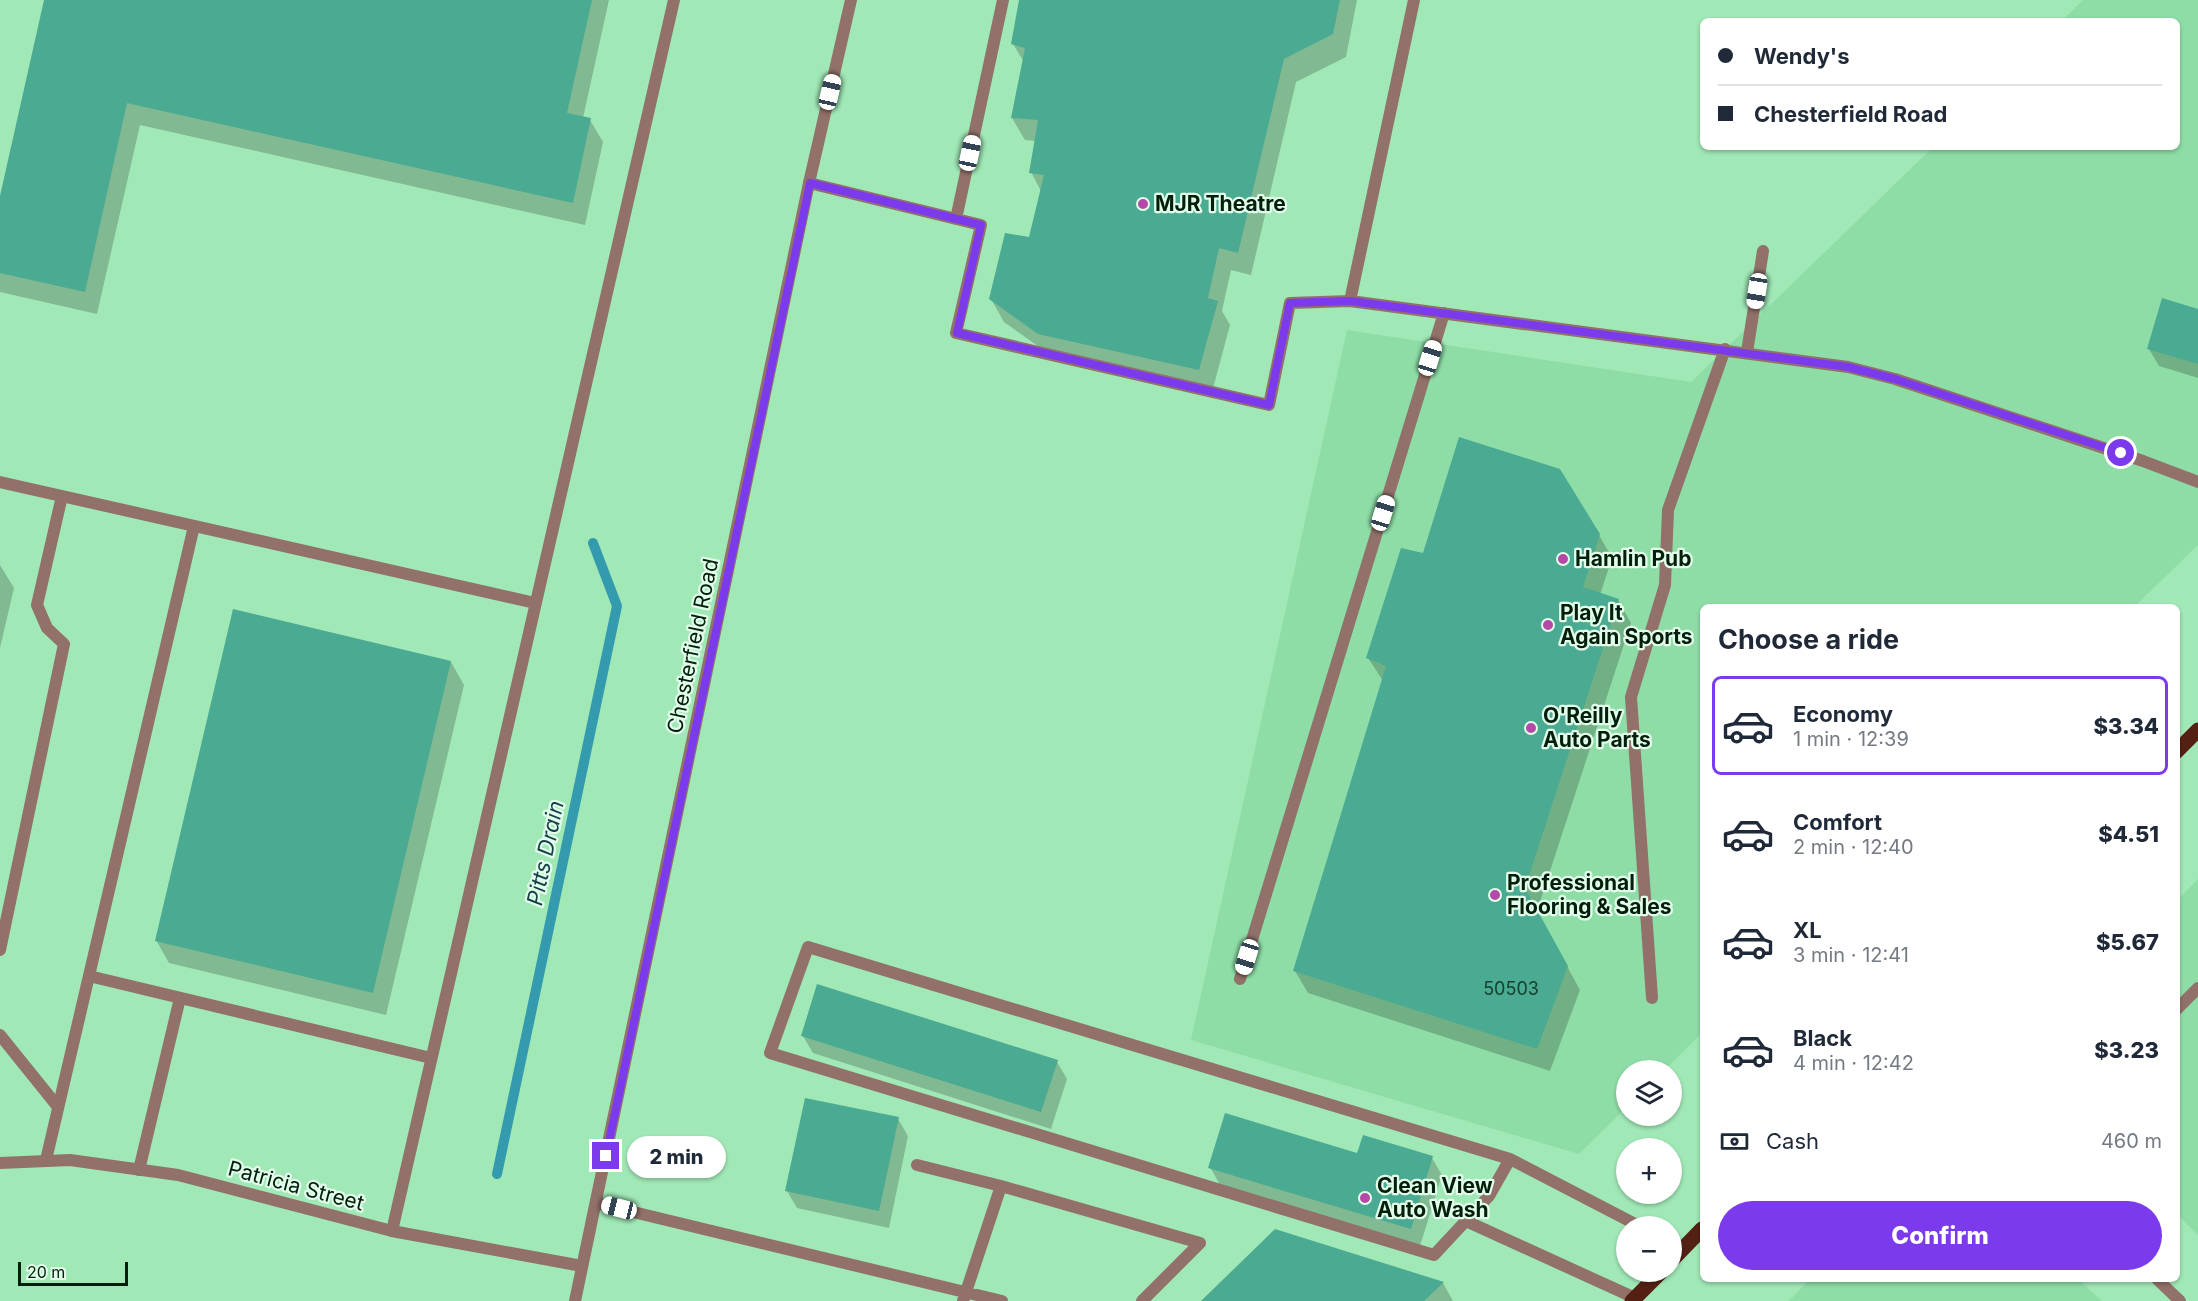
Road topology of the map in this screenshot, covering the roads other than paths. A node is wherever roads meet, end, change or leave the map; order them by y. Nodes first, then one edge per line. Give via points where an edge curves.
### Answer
1 (674, 0) edge
2 (851, 0) edge
3 (1003, 0) edge
4 (1414, 0) edge
5 (810, 183) junction
6 (956, 219) junction
7 (1763, 251) dead end
8 (1350, 301) junction
9 (1444, 313) junction
10 (1725, 349) junction
11 (1747, 352) junction
12 (0, 482) edge
13 (2198, 482) edge
14 (62, 496) junction
15 (194, 526) junction
16 (535, 603) junction
17 (2198, 730) edge
18 (2180, 748) edge
19 (0, 950) edge
20 (89, 976) junction
21 (1240, 979) dead end
22 (2198, 988) edge
23 (180, 998) junction
24 (1652, 998) dead end
25 (2180, 1006) edge
26 (0, 1035) edge
27 (431, 1059) junction
28 (58, 1107) junction
29 (1510, 1159) junction
30 (46, 1160) junction
31 (0, 1163) edge
32 (918, 1165) dead end
33 (139, 1170) junction
34 (1001, 1186) junction
35 (596, 1203) junction
36 (1620, 1216) edge
37 (1466, 1221) junction
38 (1700, 1230) edge
39 (392, 1231) junction
40 (1682, 1243) edge
41 (582, 1266) junction
42 (1651, 1282) edge
43 (2160, 1282) edge
44 (964, 1296) edge
45 (1634, 1300) edge
46 (575, 1301) edge
47 (1002, 1301) edge
48 (1142, 1301) edge
49 (2180, 1301) edge

1 - 16 street
2 - 5 street, Chesterfield Road
3 - 6 street
4 - 8 street
5 - 6 street
5 - 35 street, Chesterfield Road
6 - 8 street via 981,225 957,333 1269,405 1290,303
7 - 11 street
8 - 9 street
9 - 10 street
9 - 21 street
10 - 11 street
10 - 24 street via 1668,510 1665,585 1631,698
11 - 13 street via 1848,367 1895,379 2143,460
12 - 14 street
14 - 15 street
14 - 19 street via 37,605 47,628 64,644
15 - 16 street
15 - 20 street
16 - 27 street
17 - 18 main road
20 - 23 street
20 - 28 street
22 - 25 street
23 - 27 street
23 - 33 street
26 - 28 street
27 - 39 street
28 - 30 street
29 - 36 street
29 - 37 street via 1489,1196
29 - 37 street via 808,946 770,1053 1434,1255
30 - 31 street, Patricia Street
30 - 33 street, Patricia Street
32 - 34 street
33 - 39 street, Patricia Street via 178,1175
34 - 44 street
34 - 48 street via 1200,1243
35 - 41 street, Chesterfield Road
35 - 44 street
37 - 45 street
38 - 40 main road
39 - 41 street, Patricia Street
41 - 46 street, Chesterfield Road
42 - 45 main road
43 - 49 street
44 - 47 street

